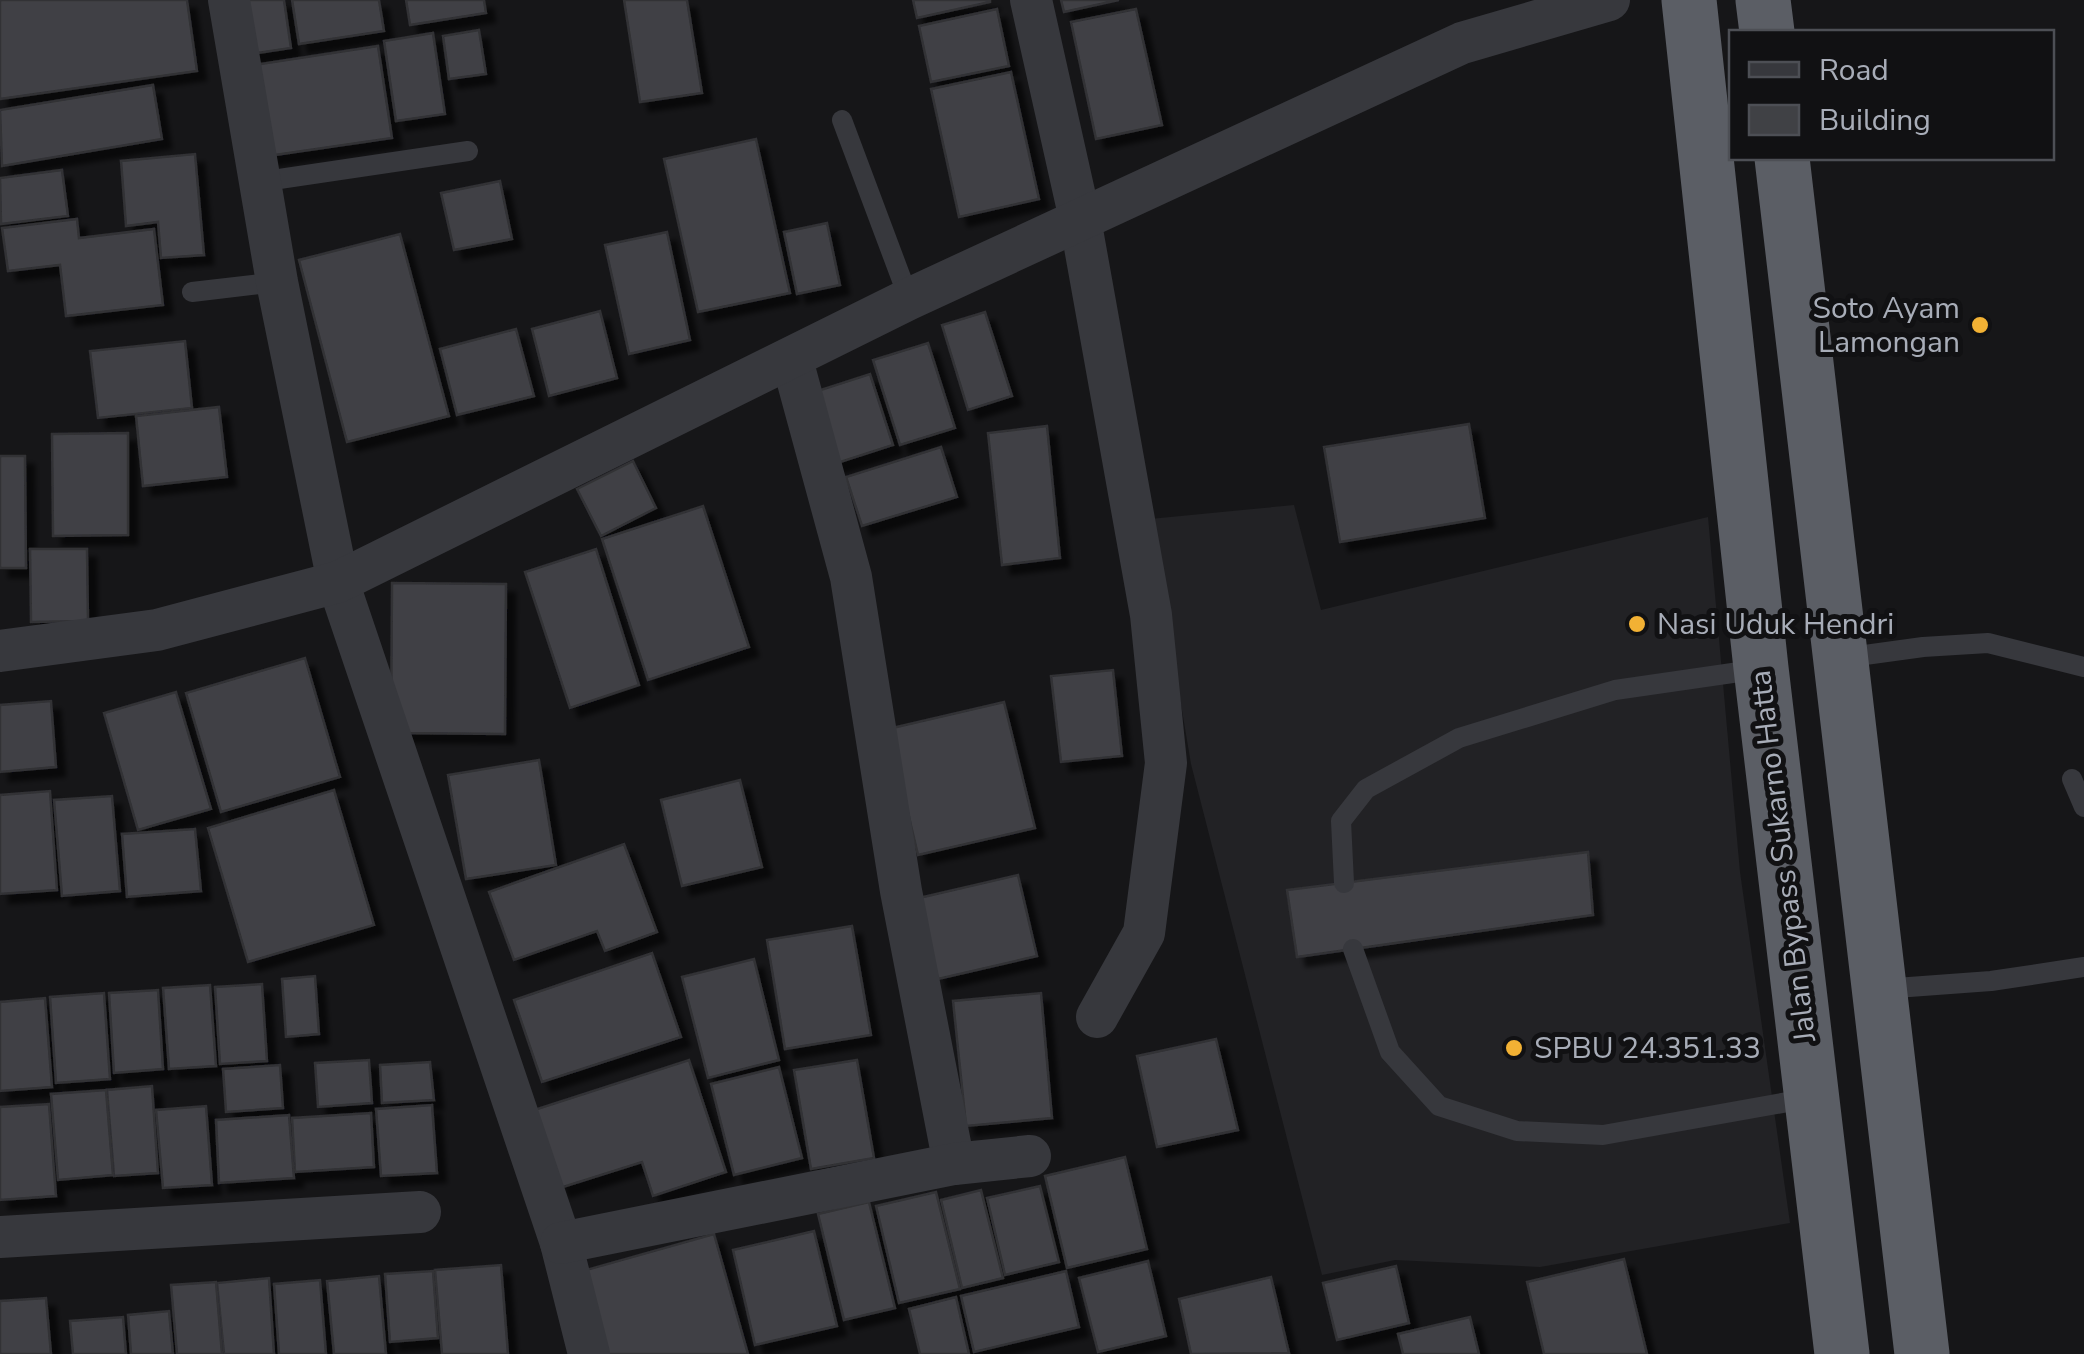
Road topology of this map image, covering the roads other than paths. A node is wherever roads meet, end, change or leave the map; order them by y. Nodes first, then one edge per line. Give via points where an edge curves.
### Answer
1 (228, 0) edge
2 (1031, 0) edge
3 (1609, 0) edge
4 (1689, 0) edge
5 (1764, 0) edge
6 (1767, 30) edge
7 (842, 120) dead end
8 (468, 151) dead end
9 (1782, 160) edge
10 (260, 182) junction
11 (1080, 220) junction
12 (277, 282) junction
13 (192, 292) dead end
14 (910, 299) junction
15 (792, 360) junction
16 (338, 582) junction
17 (0, 651) edge
18 (1841, 658) junction
19 (2084, 667) edge
20 (1762, 668) junction
21 (2072, 780) dead end
22 (2084, 806) edge
23 (1344, 883) dead end
24 (1354, 949) dead end
25 (2084, 967) edge
26 (1880, 989) junction
27 (1096, 1017) dead end
28 (1812, 1098) junction
29 (1030, 1156) dead end
30 (954, 1164) junction
31 (420, 1212) dead end
32 (0, 1238) edge
33 (561, 1243) junction
34 (589, 1354) edge
35 (1842, 1354) edge
36 (1922, 1354) edge

1 - 10 street
2 - 11 street
3 - 11 street via 1462,43
4 - 20 highway, Jalan Bypass Sukarno Hatta
5 - 6 highway
7 - 14 lane
8 - 10 lane
9 - 18 highway
10 - 12 street
11 - 14 street
11 - 27 street via 1152,615 1166,763 1144,933
12 - 13 lane
12 - 16 street
14 - 15 street
15 - 16 street
15 - 30 street via 851,576 901,892
16 - 17 street via 157,630
16 - 33 street
18 - 19 lane via 1988,643
18 - 26 highway
20 - 23 lane via 1615,690 1459,738 1366,789 1341,820
20 - 28 highway, Jalan Bypass Sukarno Hatta
21 - 22 lane
24 - 28 lane via 1390,1052 1440,1106 1517,1131 1603,1135
25 - 26 lane
26 - 36 highway
28 - 35 highway, Jalan Bypass Sukarno Hatta
29 - 30 street
30 - 33 street
31 - 32 street
33 - 34 street

